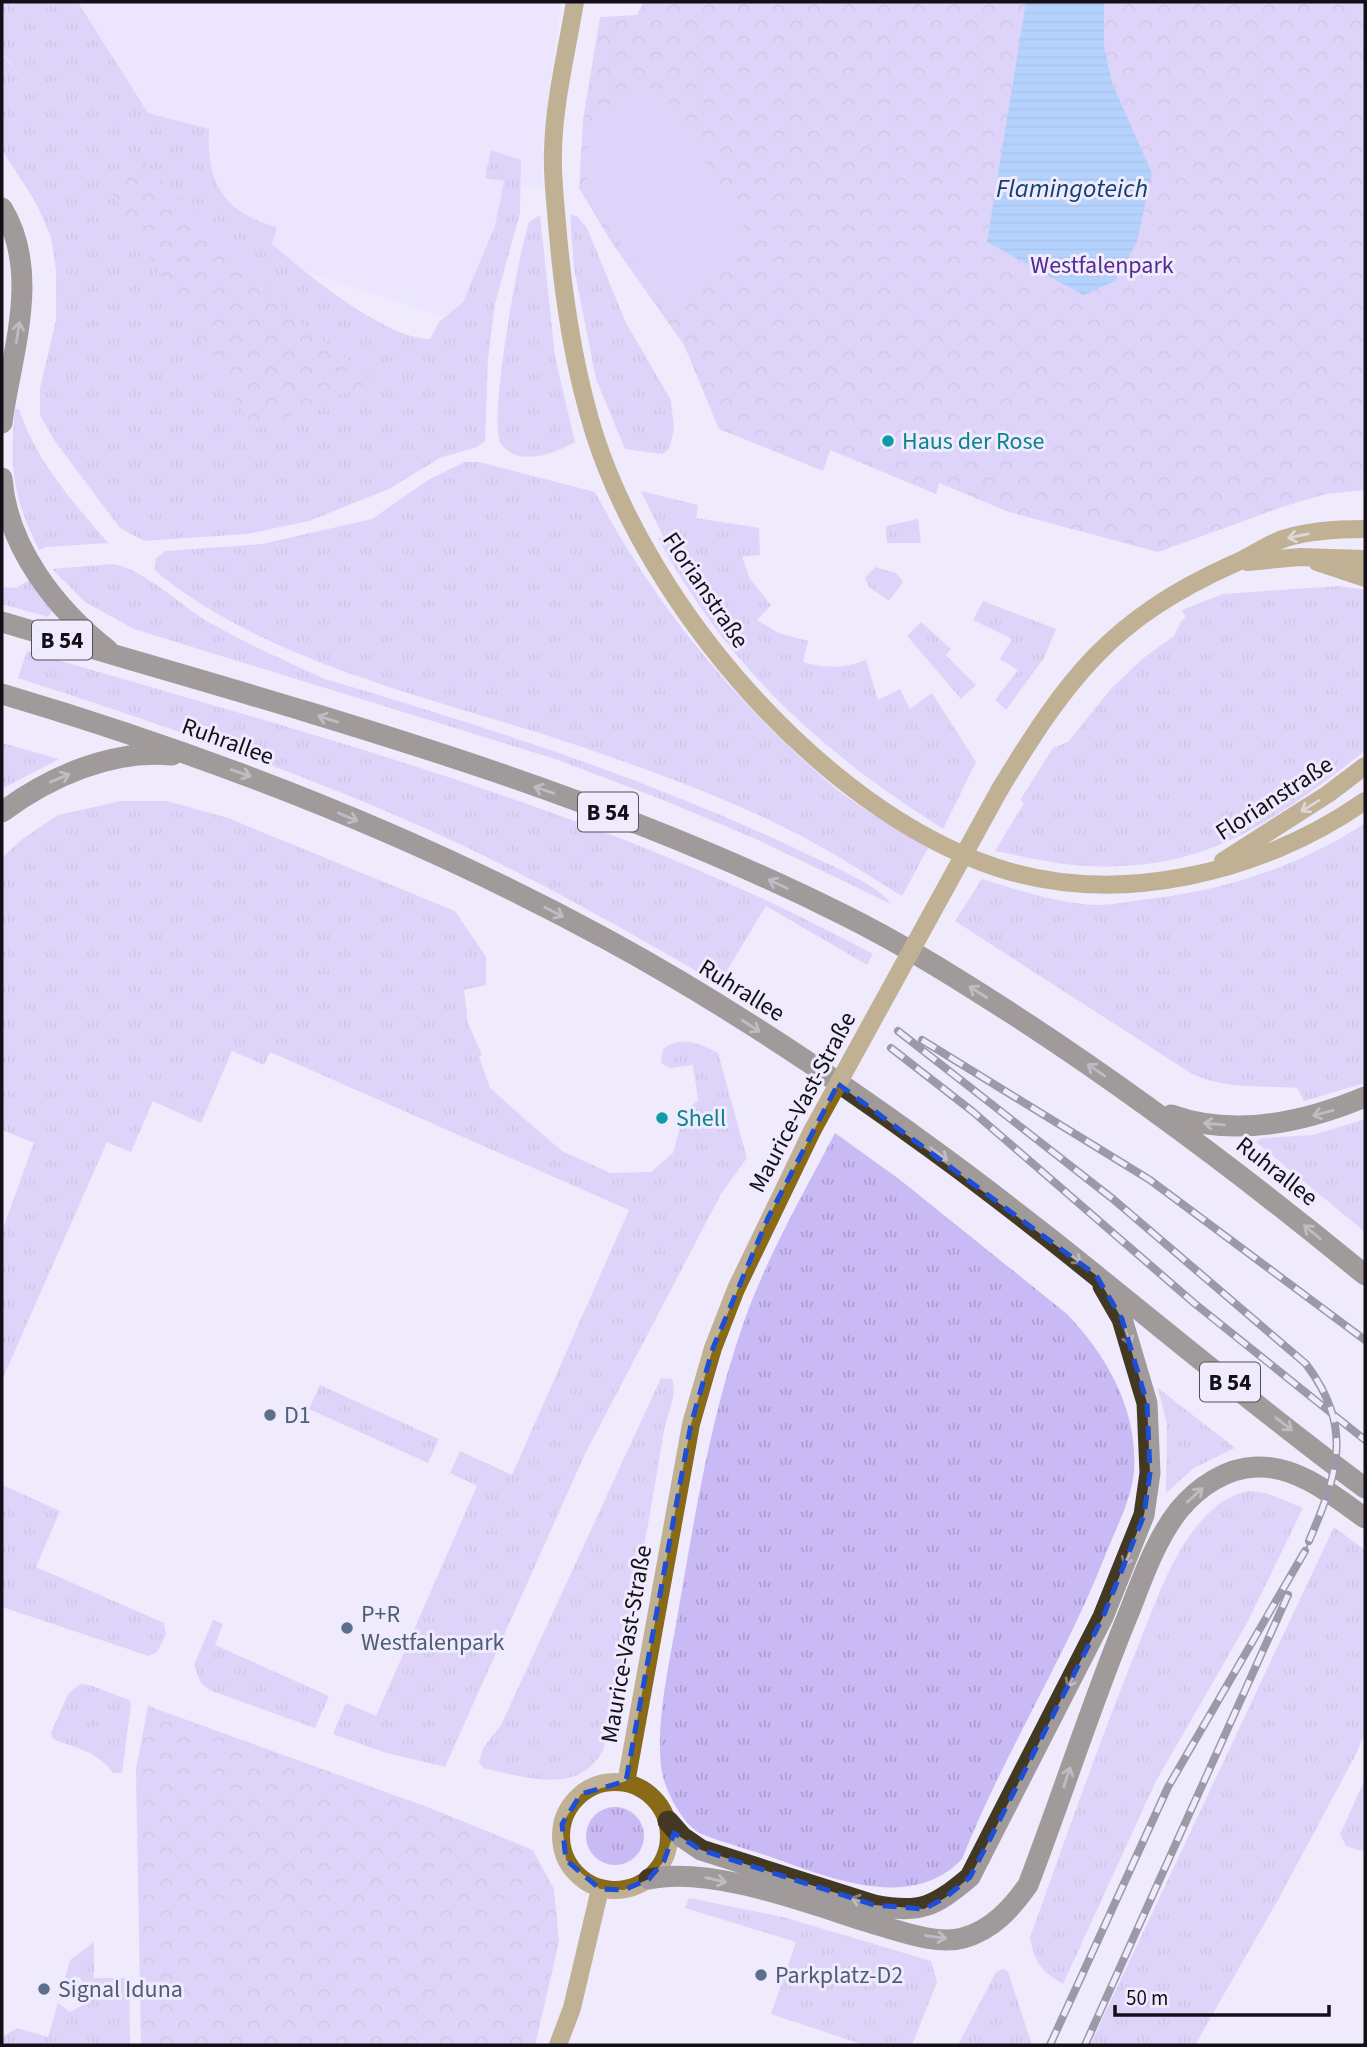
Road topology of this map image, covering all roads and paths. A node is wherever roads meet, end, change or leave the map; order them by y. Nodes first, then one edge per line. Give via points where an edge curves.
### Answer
1 (575, 2) edge
2 (2, 208) edge
3 (2, 423) edge
4 (2, 478) edge
5 (1365, 528) edge
6 (1300, 557) junction
7 (1365, 559) edge
8 (1236, 563) junction
9 (1365, 578) edge
10 (2, 622) edge
11 (122, 658) junction
12 (2, 694) edge
13 (196, 757) junction
14 (1365, 766) edge
15 (1365, 801) edge
16 (2, 812) edge
17 (1210, 869) junction
18 (1365, 1097) edge
19 (1153, 1108) junction
20 (1096, 1275) junction
21 (1365, 1275) edge
22 (1365, 1488) edge
23 (1365, 1518) edge
24 (626, 1783) junction
25 (668, 1821) junction
26 (649, 1879) junction
27 (600, 1889) junction
28 (558, 2045) edge

1 - 17 main road, Florianstraße via 552,150 563,300 584,398 616,490 693,623 744,688 841,780 932,838 995,867 1068,883 1115,886
3 -> 2 highway via 23,295 19,261
4 - 11 highway via 15,530 32,566 70,614 107,650
5 -> 8 main road, Maurice-Vast-Straße via 1335,528 1284,538
6 - 7 main road, Maurice-Vast-Straße
6 - 8 main road, Maurice-Vast-Straße
6 - 9 main road
8 - 24 main road, Maurice-Vast-Straße, bridge via 1173,593 1128,624 1069,684 1000,789 812,1131 736,1289 691,1424
10 - 11 highway, Ruhrallee / B 54
19 -> 11 highway, Ruhrallee / B 54 via 947,973 843,914 700,849 623,817 396,740
12 - 13 highway, Ruhrallee / B 54
16 -> 13 highway via 52,781 114,759 167,754
13 -> 20 highway, Ruhrallee / B 54 via 451,861 608,940 749,1024 861,1099
14 -> 17 main road, Florianstraße
15 - 17 main road, Florianstraße via 1266,855
18 -> 19 highway via 1329,1112 1248,1126 1200,1123
21 -> 19 highway, Ruhrallee / B 54
20 -> 22 highway, Ruhrallee / B 54
20 -> 25 highway via 1122,1319 1147,1403 1150,1473 1144,1515 1103,1617 970,1877 924,1909 874,1905 701,1850 682,1838
26 -> 23 highway via 692,1874 905,1933 940,1939 973,1934 1012,1907 1028,1885 1119,1635 1164,1532 1180,1510 1216,1478 1259,1467 1291,1473 1320,1486
24 - 25 main road via 646,1791
24 - 27 main road via 602,1783 581,1794 562,1824 566,1860 585,1882
25 - 26 main road via 669,1848
26 - 27 main road via 624,1890
27 - 28 main road via 572,2008

